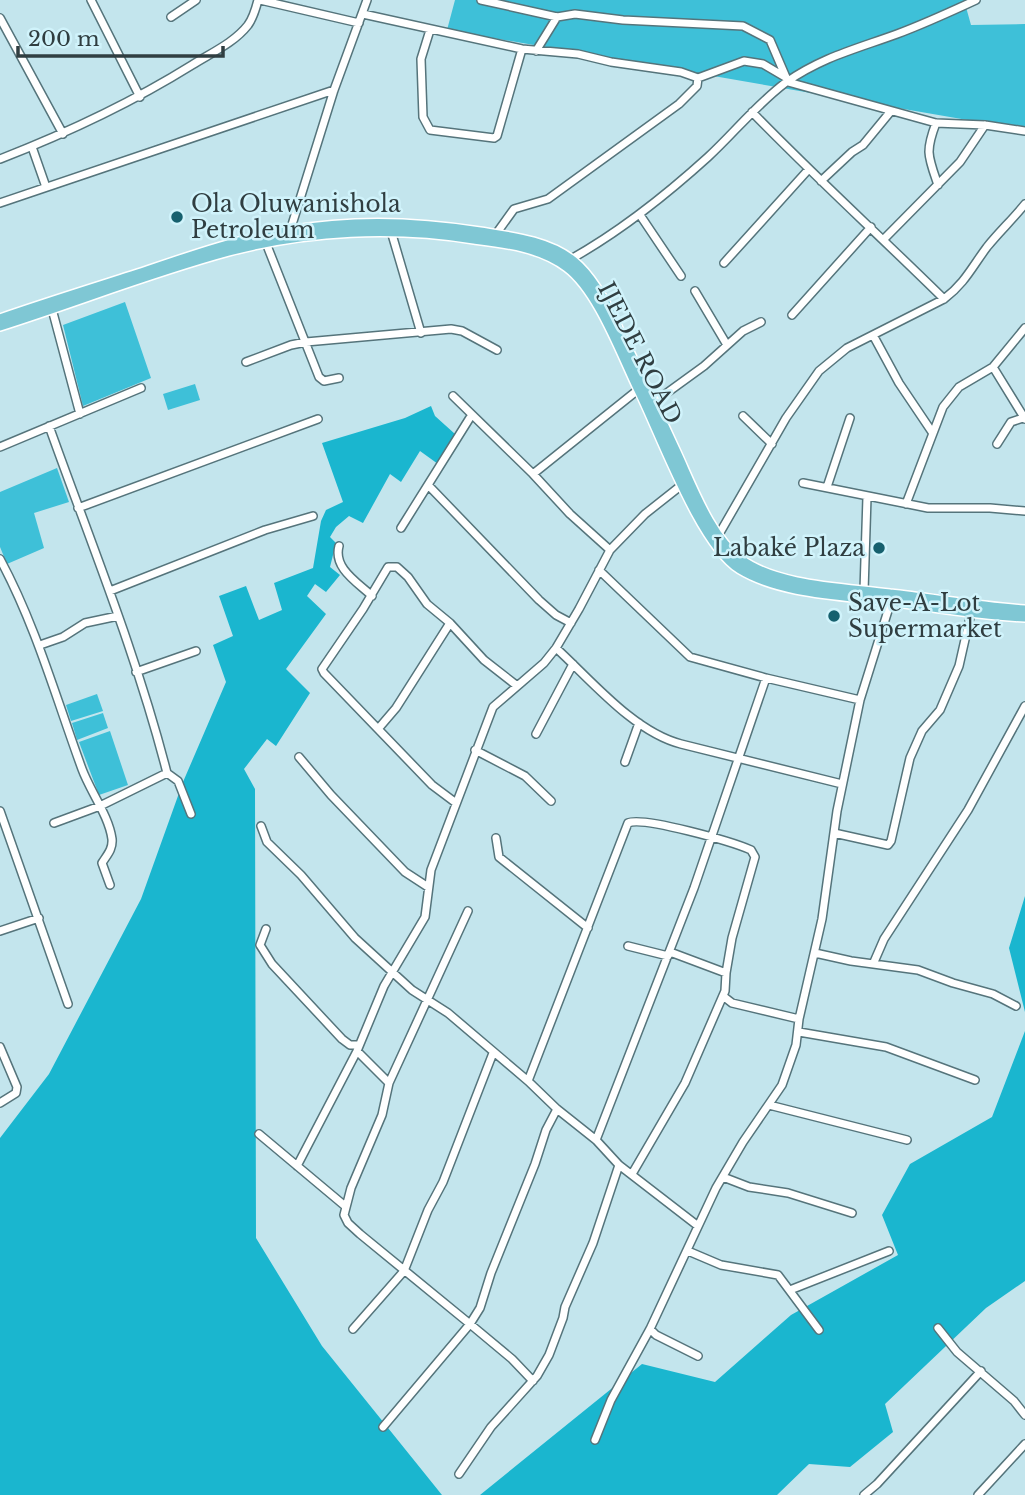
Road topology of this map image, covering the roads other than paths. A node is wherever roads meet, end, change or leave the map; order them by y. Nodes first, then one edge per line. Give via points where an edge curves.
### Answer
1 (91, 0) edge
2 (195, 0) edge
3 (259, 0) edge
4 (368, 0) edge
5 (481, 0) edge
6 (976, 0) edge
7 (362, 14) junction
8 (171, 17) dead end
9 (557, 17) junction
10 (0, 18) edge
11 (359, 23) junction
12 (430, 30) junction
13 (522, 49) junction
14 (536, 51) junction
15 (698, 78) junction
16 (787, 79) junction
17 (334, 90) junction
18 (140, 97) junction
19 (891, 111) junction
20 (752, 112) junction
21 (936, 123) junction
22 (985, 125) junction
23 (1025, 131) edge
24 (63, 134) junction
25 (32, 147) junction
26 (0, 159) edge
27 (808, 170) junction
28 (821, 181) junction
29 (937, 185) junction
30 (46, 187) junction
31 (0, 202) edge
32 (1025, 205) edge
33 (640, 215) junction
34 (871, 227) junction
35 (290, 230) junction
36 (391, 231) junction
37 (496, 234) junction
38 (883, 240) junction
39 (266, 243) junction
40 (571, 259) junction
41 (724, 263) dead end
42 (681, 276) dead end
43 (695, 291) dead end
44 (944, 299) junction
45 (52, 309) junction
46 (792, 315) dead end
47 (13, 318) junction
48 (0, 319) edge
49 (761, 322) dead end
50 (0, 326) edge
51 (1025, 328) edge
52 (421, 333) junction
53 (873, 335) junction
54 (306, 342) junction
55 (727, 345) junction
56 (497, 350) dead end
57 (246, 362) dead end
58 (993, 368) junction
59 (339, 378) dead end
60 (141, 388) dead end
61 (639, 389) junction
62 (453, 396) dead end
63 (653, 403) junction
64 (80, 414) junction
65 (471, 416) junction
66 (743, 416) dead end
67 (850, 418) dead end
68 (318, 419) dead end
69 (1024, 419) edge
70 (49, 426) junction
71 (932, 432) junction
72 (772, 444) junction
73 (997, 444) dead end
74 (0, 447) edge
75 (533, 474) junction
76 (803, 483) dead end
77 (683, 484) junction
78 (429, 486) junction
79 (827, 487) junction
80 (867, 497) junction
81 (906, 504) junction
82 (78, 508) junction
83 (1025, 511) edge
84 (313, 516) dead end
85 (401, 528) dead end
86 (719, 536) junction
87 (339, 546) dead end
88 (610, 550) junction
89 (0, 559) edge
90 (599, 570) junction
91 (110, 591) junction
92 (863, 591) junction
93 (372, 596) junction
94 (891, 601) junction
95 (1025, 610) edge
96 (971, 613) junction
97 (118, 616) junction
98 (1025, 617) edge
99 (450, 623) junction
100 (571, 623) junction
101 (40, 645) junction
102 (556, 648) junction
103 (196, 651) dead end
104 (573, 664) junction
105 (136, 673) junction
106 (765, 678) junction
107 (516, 685) junction
108 (860, 700) junction
109 (1025, 706) edge
110 (639, 723) junction
111 (378, 729) junction
112 (536, 734) dead end
113 (475, 750) junction
114 (299, 757) dead end
115 (737, 758) junction
116 (625, 762) dead end
117 (167, 774) junction
118 (842, 784) junction
119 (551, 801) dead end
120 (456, 803) junction
121 (100, 806) junction
122 (0, 811) edge
123 (191, 814) dead end
124 (54, 823) dead end
125 (261, 826) dead end
126 (834, 832) junction
127 (710, 837) junction
128 (496, 838) dead end
129 (110, 885) dead end
130 (428, 887) junction
131 (468, 911) dead end
132 (39, 918) junction
133 (588, 928) junction
134 (266, 929) dead end
135 (0, 932) edge
136 (628, 946) dead end
137 (815, 953) junction
138 (669, 954) junction
139 (874, 962) junction
140 (392, 972) junction
141 (726, 972) junction
142 (723, 996) junction
143 (429, 999) junction
144 (68, 1004) dead end
145 (1016, 1006) dead end
146 (799, 1019) junction
147 (799, 1032) junction
148 (0, 1047) edge
149 (358, 1048) junction
150 (493, 1053) junction
151 (975, 1080) dead end
152 (528, 1081) junction
153 (389, 1083) junction
154 (0, 1103) edge
155 (769, 1105) junction
156 (557, 1110) junction
157 (259, 1133) dead end
158 (596, 1140) junction
159 (907, 1140) dead end
160 (619, 1165) junction
161 (298, 1166) junction
162 (632, 1174) junction
163 (723, 1177) junction
164 (345, 1206) junction
165 (852, 1213) dead end
166 (698, 1226) junction
167 (688, 1251) junction
168 (888, 1251) dead end
169 (404, 1271) junction
170 (790, 1290) junction
171 (470, 1324) junction
172 (938, 1328) dead end
173 (353, 1329) dead end
174 (650, 1329) junction
175 (819, 1330) dead end
176 (698, 1356) dead end
177 (981, 1371) junction
178 (533, 1381) junction
179 (1025, 1415) edge
180 (383, 1427) dead end
181 (594, 1440) dead end
182 (1025, 1444) edge
183 (459, 1474) dead end
184 (864, 1495) edge
185 (978, 1495) edge

1 - 18 street
2 - 8 street
3 - 11 street
3 - 18 street via 250,23 238,36
4 - 7 street
5 - 9 street
6 - 16 street via 819,61
7 - 11 street
7 - 12 street
9 - 14 street
9 - 16 street via 575,14 743,26 770,40
10 - 24 street
11 - 17 street
12 - 13 street
12 - 13 street via 421,59 423,117 430,130 497,136
13 - 14 street
14 - 15 street via 578,54
15 - 16 street via 744,61 763,64
15 - 37 street via 697,86 679,104 548,199 514,209
16 - 19 street
16 - 20 street
17 - 30 street
17 - 35 street
18 - 24 street
19 - 21 street
19 - 28 street via 863,145
20 - 27 street
20 - 33 street
21 - 22 street
21 - 29 street via 927,153
22 - 23 street
22 - 29 street via 960,162
24 - 25 street
25 - 26 street
25 - 30 street
27 - 28 street
27 - 41 street
28 - 34 street
29 - 38 street
30 - 31 street
32 - 44 street via 967,279
33 - 40 street
33 - 42 street
34 - 38 street
34 - 46 street
35 - 37 main road, IJEDE ROAD via 393,224
35 - 47 main road, IJEDE ROAD via 229,244
36 - 39 main road, IJEDE ROAD via 330,233
36 - 52 street
36 - 61 main road, IJEDE ROAD via 493,242 538,251 566,266 587,289
37 - 40 main road, IJEDE ROAD via 541,244
38 - 44 street
39 - 45 main road, IJEDE ROAD via 228,251
39 - 54 street
40 - 63 main road, IJEDE ROAD via 586,274 619,330
43 - 55 street
44 - 53 street
45 - 47 main road, IJEDE ROAD
45 - 64 street
47 - 48 main road, IJEDE ROAD
47 - 50 main road, IJEDE ROAD
49 - 55 street
51 - 58 street
52 - 54 street
52 - 56 street via 462,331
53 - 71 street
53 - 72 street via 836,355 811,378
54 - 57 street
54 - 59 street via 321,380
55 - 63 street
58 - 69 street
58 - 71 street via 958,387
60 - 64 street
61 - 75 street
61 - 77 main road, IJEDE ROAD
62 - 65 street
63 - 86 main road, IJEDE ROAD
64 - 70 street
65 - 75 street
65 - 78 street
66 - 72 street
67 - 79 street
68 - 82 street
69 - 73 street via 1011,422
70 - 74 street
70 - 82 street
71 - 81 street
72 - 86 street
75 - 88 street
76 - 79 street
77 - 88 street
77 - 94 main road, IJEDE ROAD via 718,550 740,569 784,586
78 - 85 street
78 - 100 street via 539,600
79 - 80 street
80 - 81 street
80 - 92 street
81 - 83 street
82 - 91 street
84 - 91 street via 265,530
86 - 92 main road, IJEDE ROAD via 732,553 758,570
87 - 93 street via 339,564
88 - 90 street
89 - 101 street
90 - 100 street
90 - 106 street via 690,657
91 - 97 street
92 - 95 main road, IJEDE ROAD
93 - 99 street via 388,567 397,567 427,604
93 - 111 street via 323,669
94 - 96 main road, IJEDE ROAD
94 - 108 street
96 - 98 main road, IJEDE ROAD
96 - 126 street via 959,666 940,710 922,732 910,758 891,841 888,845
97 - 101 street via 85,622
97 - 105 street
99 - 107 street via 484,660
99 - 111 street
100 - 102 street
101 - 121 street via 83,772
102 - 104 street
102 - 107 street
103 - 105 street
104 - 110 street
104 - 112 street
105 - 117 street
106 - 108 street
106 - 115 street
107 - 113 street via 493,707
108 - 118 street
109 - 139 street via 968,810 884,939
110 - 115 street via 666,740
110 - 116 street
111 - 120 street
113 - 119 street via 525,776
113 - 120 street
114 - 130 street via 405,872
115 - 118 street
115 - 127 street
117 - 121 street
117 - 123 street via 178,781
118 - 126 street
120 - 130 street
121 - 124 street
121 - 129 street via 112,839 102,863
122 - 132 street
125 - 140 street via 267,842
126 - 137 street
127 - 133 street via 628,823
127 - 138 street
127 - 141 street via 748,849 755,857
128 - 133 street via 499,857
130 - 140 street via 425,917
131 - 143 street
132 - 135 street
132 - 144 street
133 - 152 street
134 - 149 street via 260,945 272,964 342,1040
136 - 138 street
137 - 139 street
137 - 146 street
138 - 141 street
138 - 158 street
139 - 145 street via 922,971
140 - 143 street
140 - 149 street
141 - 142 street
142 - 146 street via 732,1003
142 - 162 street via 685,1083
143 - 150 street
143 - 153 street
146 - 147 street
147 - 151 street via 886,1047
147 - 155 street via 786,1076
148 - 154 street via 17,1087 16,1093
149 - 153 street
149 - 161 street
150 - 152 street
150 - 169 street
152 - 156 street
153 - 164 street via 382,1115
155 - 159 street
155 - 163 street
156 - 158 street
156 - 171 street
157 - 161 street
158 - 160 street
160 - 162 street
160 - 178 street via 564,1318
161 - 164 street
162 - 166 street
163 - 165 street
163 - 166 street
164 - 169 street via 348,1223
166 - 167 street
167 - 170 street via 721,1265 773,1273
167 - 174 street
168 - 170 street
169 - 171 street
169 - 173 street
170 - 175 street
171 - 178 street
171 - 180 street
172 - 177 street via 957,1352
174 - 176 street
174 - 181 street
177 - 179 street
177 - 184 street
178 - 183 street via 491,1427
182 - 185 street

